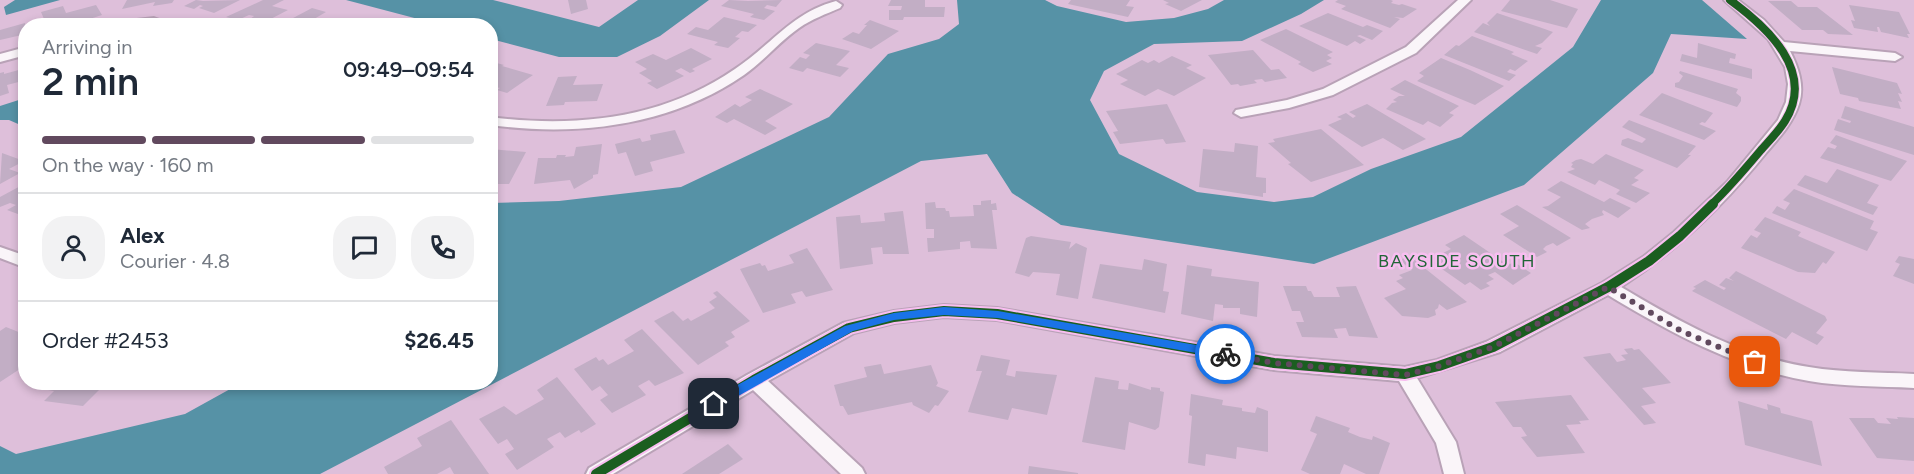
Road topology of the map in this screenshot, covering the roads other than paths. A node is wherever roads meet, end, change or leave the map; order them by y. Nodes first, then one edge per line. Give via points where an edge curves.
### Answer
1 (1465, 0) edge
2 (1730, 0) edge
3 (836, 5) dead end
4 (1781, 46) junction
5 (18, 53) edge
6 (1895, 57) dead end
7 (0, 58) edge
8 (1241, 113) dead end
9 (498, 122) edge
10 (0, 252) edge
11 (18, 260) edge
12 (1608, 287) junction
13 (1405, 375) junction
14 (754, 380) junction
15 (1914, 381) edge
16 (596, 474) edge
17 (855, 474) edge
18 (1454, 474) edge

1 - 8 street via 1411,50 1328,92
2 - 4 street via 1760,22
3 - 9 street via 801,21 722,84 656,111 579,125
4 - 6 street
4 - 12 street via 1796,87 1785,121 1708,210 1649,261
5 - 7 street
10 - 11 street
12 - 13 street via 1493,347
12 - 15 street via 1696,339 1755,362 1810,375
13 - 14 street via 1274,363 998,314 944,311 894,316 849,328
13 - 18 street via 1446,442
14 - 16 street
14 - 17 street

